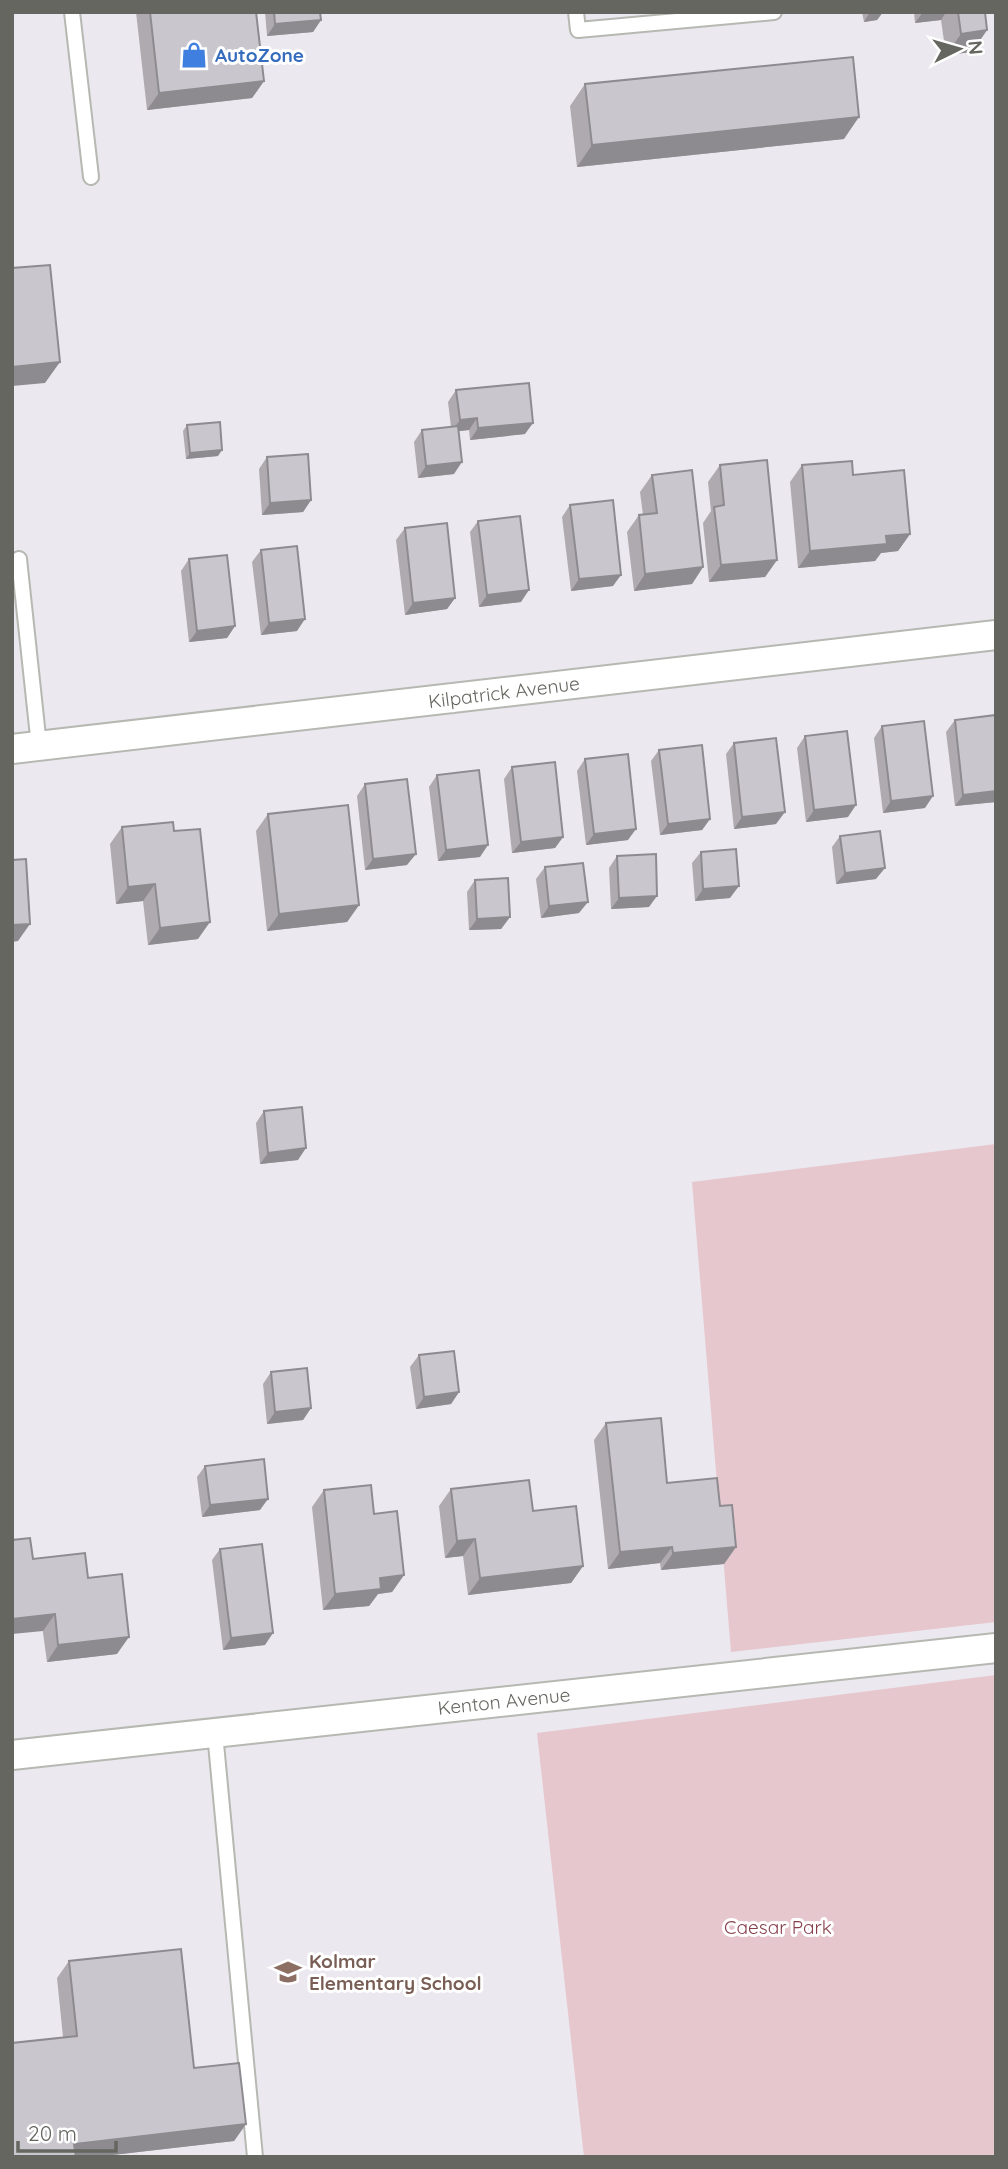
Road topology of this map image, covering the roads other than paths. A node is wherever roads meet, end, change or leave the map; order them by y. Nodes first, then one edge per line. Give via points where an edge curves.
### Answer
1 (72, 12) edge
2 (576, 12) edge
3 (774, 12) edge
4 (91, 177) dead end
5 (19, 559) dead end
6 (996, 635) edge
7 (25, 748) edge
8 (996, 1648) edge
9 (215, 1733) junction
10 (12, 1755) edge
11 (255, 2157) edge

1 - 4 lane
2 - 3 lane via 578,30
5 - 7 lane
6 - 7 street, Kilpatrick Avenue
8 - 9 street, Kenton Avenue
9 - 10 street, Kenton Avenue
9 - 11 lane

